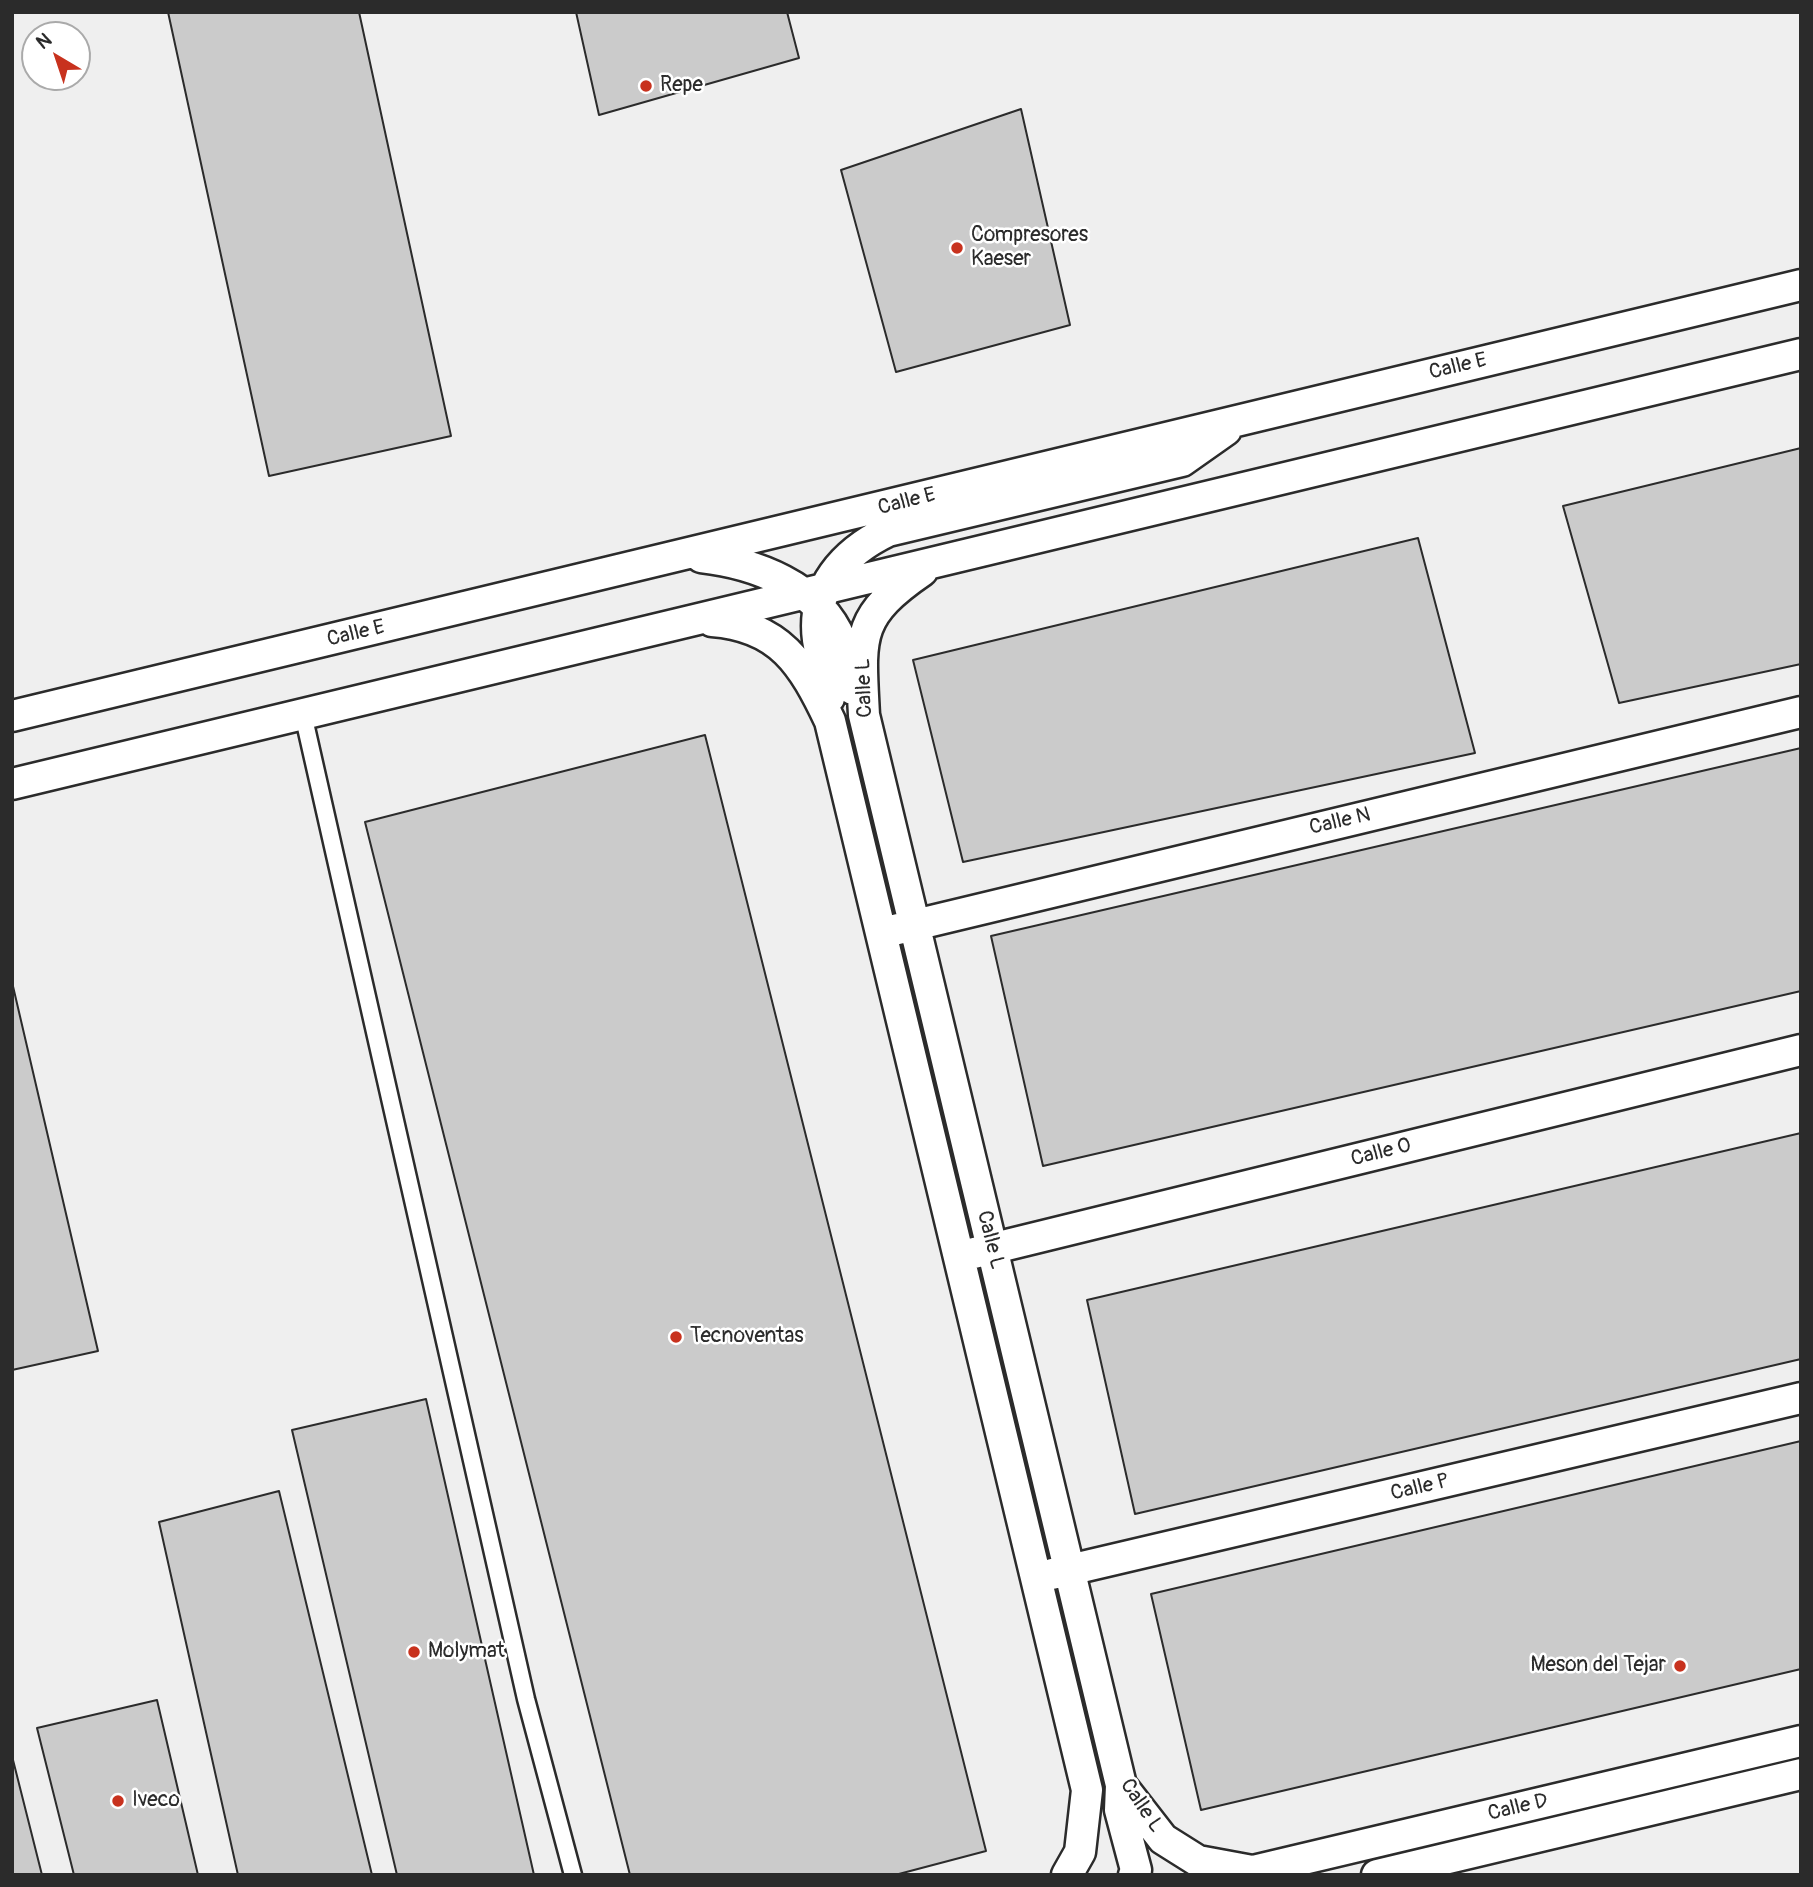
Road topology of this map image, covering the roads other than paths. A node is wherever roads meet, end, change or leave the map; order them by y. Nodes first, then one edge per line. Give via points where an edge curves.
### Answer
1 (1801, 285) edge
2 (1801, 354) edge
3 (1241, 419) junction
4 (687, 556) junction
5 (936, 562) junction
6 (815, 597) junction
7 (698, 620) junction
8 (1801, 712) edge
9 (303, 714) junction
10 (864, 715) junction
11 (12, 716) edge
12 (830, 721) junction
13 (12, 784) edge
14 (914, 925) junction
15 (880, 933) junction
16 (1801, 1050) edge
17 (992, 1249) junction
18 (960, 1256) junction
19 (1801, 1398) edge
20 (1070, 1570) junction
21 (1038, 1578) junction
22 (1801, 1741) edge
23 (1801, 1774) edge
24 (1121, 1785) junction
25 (1087, 1790) junction
26 (1244, 1873) edge
27 (573, 1875) edge
28 (1067, 1875) edge
29 (1115, 1875) edge
30 (1134, 1875) edge
31 (1377, 1875) edge

1 - 3 street, Calle E
2 - 5 street
3 - 4 street, Calle E
3 - 6 street via 1182,461 888,531 852,551
4 - 6 street via 751,566
4 - 11 street, Calle E
5 - 6 street
5 - 10 street, Calle L via 884,598 870,616 864,639
6 - 7 street
6 - 10 street via 841,640
6 - 12 street
7 - 9 street
7 - 12 street, Calle L via 731,622 780,643 799,663
8 - 14 street, Calle N
9 - 13 street
9 - 27 lane via 523,1685
10 - 14 street, Calle L
12 - 15 street, Calle L
14 - 15 street, Calle N
14 - 17 street, Calle L
15 - 18 street, Calle L
16 - 17 street, Calle O
17 - 18 street, Calle O
17 - 20 street, Calle L
18 - 21 street, Calle L
19 - 20 street, Calle P
20 - 21 street, Calle P
20 - 24 street, Calle L
21 - 25 street, Calle L
22 - 26 street, Calle D
23 - 31 street, Calle D
24 - 26 street, Calle L via 1163,1839 1198,1861
24 - 30 street via 1120,1810
25 - 28 street, Calle L via 1080,1852
25 - 29 street via 1105,1832

